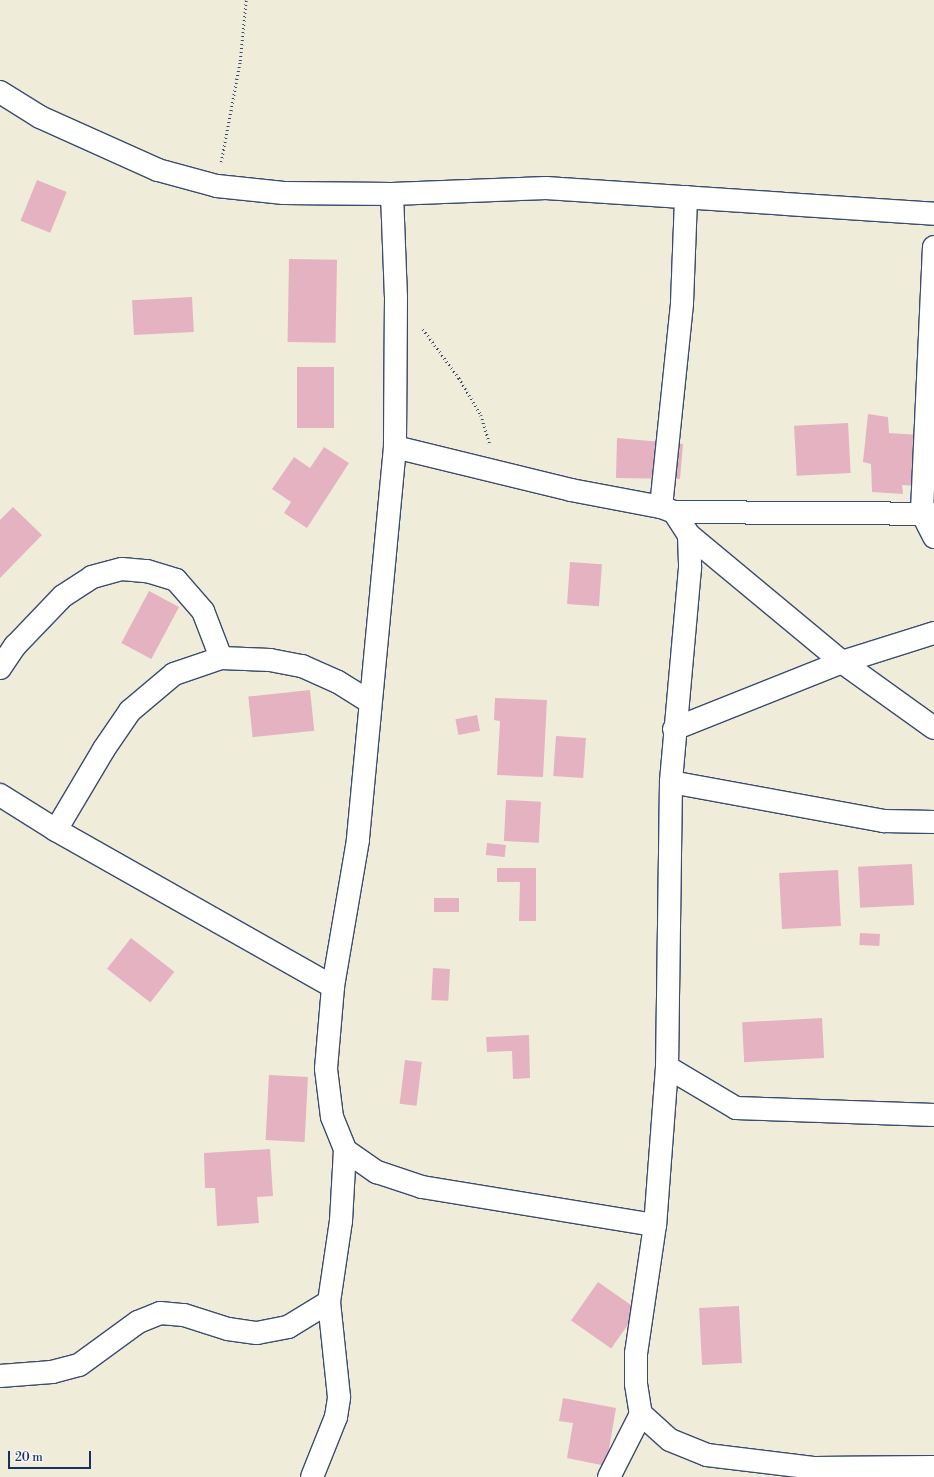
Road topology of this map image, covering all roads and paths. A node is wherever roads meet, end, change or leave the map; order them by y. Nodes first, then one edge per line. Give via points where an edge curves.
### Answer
1 (246, 0) edge
2 (0, 92) edge
3 (217, 186) junction
4 (392, 194) junction
5 (686, 197) junction
6 (934, 214) edge
7 (934, 247) edge
8 (420, 326) dead end
9 (395, 447) junction
10 (499, 474) junction
11 (668, 510) junction
12 (928, 514) edge
13 (688, 535) junction
14 (934, 536) edge
15 (934, 633) edge
16 (221, 658) junction
17 (842, 662) junction
18 (0, 668) edge
19 (370, 702) junction
20 (934, 728) edge
21 (674, 729) junction
22 (670, 782) junction
23 (0, 795) edge
24 (934, 822) edge
25 (56, 830) junction
26 (333, 987) junction
27 (667, 1067) junction
28 (934, 1115) edge
29 (345, 1150) junction
30 (655, 1225) junction
31 (329, 1302) junction
32 (0, 1376) edge
33 (641, 1414) junction
34 (934, 1467) edge
35 (819, 1472) edge
36 (312, 1477) edge
37 (609, 1477) edge

1 - 3 path via 240,61
2 - 3 street via 40,117 158,170
3 - 4 street via 284,193
4 - 5 street via 546,188
4 - 9 street via 396,297
5 - 6 street
5 - 11 street via 682,303
7 - 12 street
8 - 10 path via 459,378 481,416
9 - 10 street
9 - 19 street
10 - 11 street
11 - 12 street
11 - 13 street
12 - 14 street
13 - 17 street
13 - 21 street via 690,568
15 - 17 street
16 - 18 street via 203,611 176,580 147,571 122,569 92,578 63,596 14,646
16 - 19 street via 270,660 302,666 338,682
16 - 25 street via 174,674 130,711 104,749
17 - 20 street
17 - 21 street
19 - 26 street via 358,840
21 - 22 street
22 - 24 street via 884,821
22 - 27 street
23 - 25 street
25 - 26 street
26 - 29 street via 326,1069 332,1117
27 - 28 street via 736,1108
27 - 30 street
29 - 30 street via 377,1172 422,1186
29 - 31 street via 341,1221
30 - 33 street via 636,1353 636,1384
31 - 32 street via 288,1327 257,1333 228,1329 184,1315 160,1313 138,1322 78,1365 52,1372
31 - 36 street via 339,1397 336,1417
33 - 35 street via 670,1440 707,1455
33 - 37 street
34 - 35 street via 883,1465

